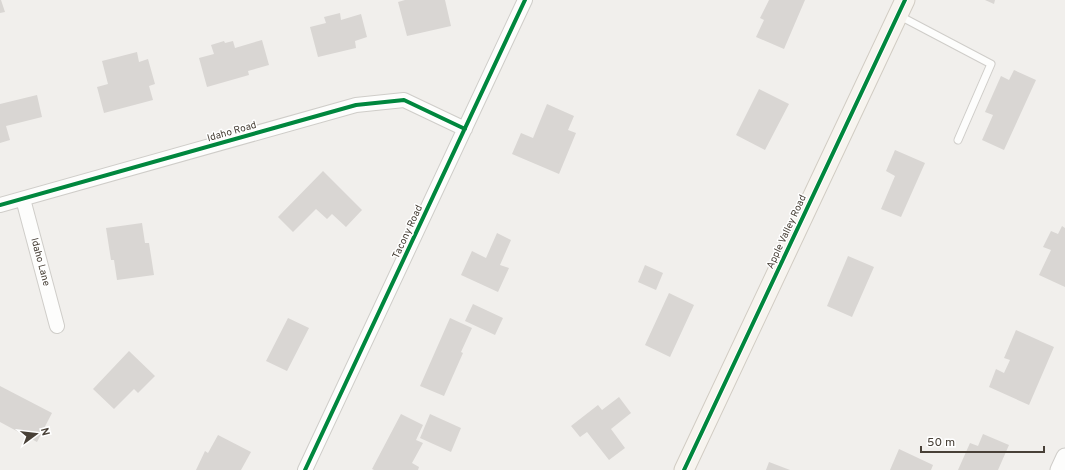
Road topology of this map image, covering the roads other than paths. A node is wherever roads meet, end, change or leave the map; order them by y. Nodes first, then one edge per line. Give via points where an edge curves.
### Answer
1 (525, 0) edge
2 (901, 8) edge
3 (465, 129) junction
4 (958, 140) dead end
5 (23, 199) junction
6 (0, 205) edge
7 (57, 326) dead end
8 (1065, 457) edge
9 (305, 470) edge
10 (684, 470) edge
11 (1059, 470) edge

1 - 3 street, Tacony Road
2 - 4 lane via 991,64
2 - 10 main road, Apple Valley Road
3 - 5 street, Idaho Road via 404,100 356,105
3 - 9 street, Tacony Road
5 - 6 street, Idaho Road
5 - 7 street, Idaho Lane
8 - 11 street

